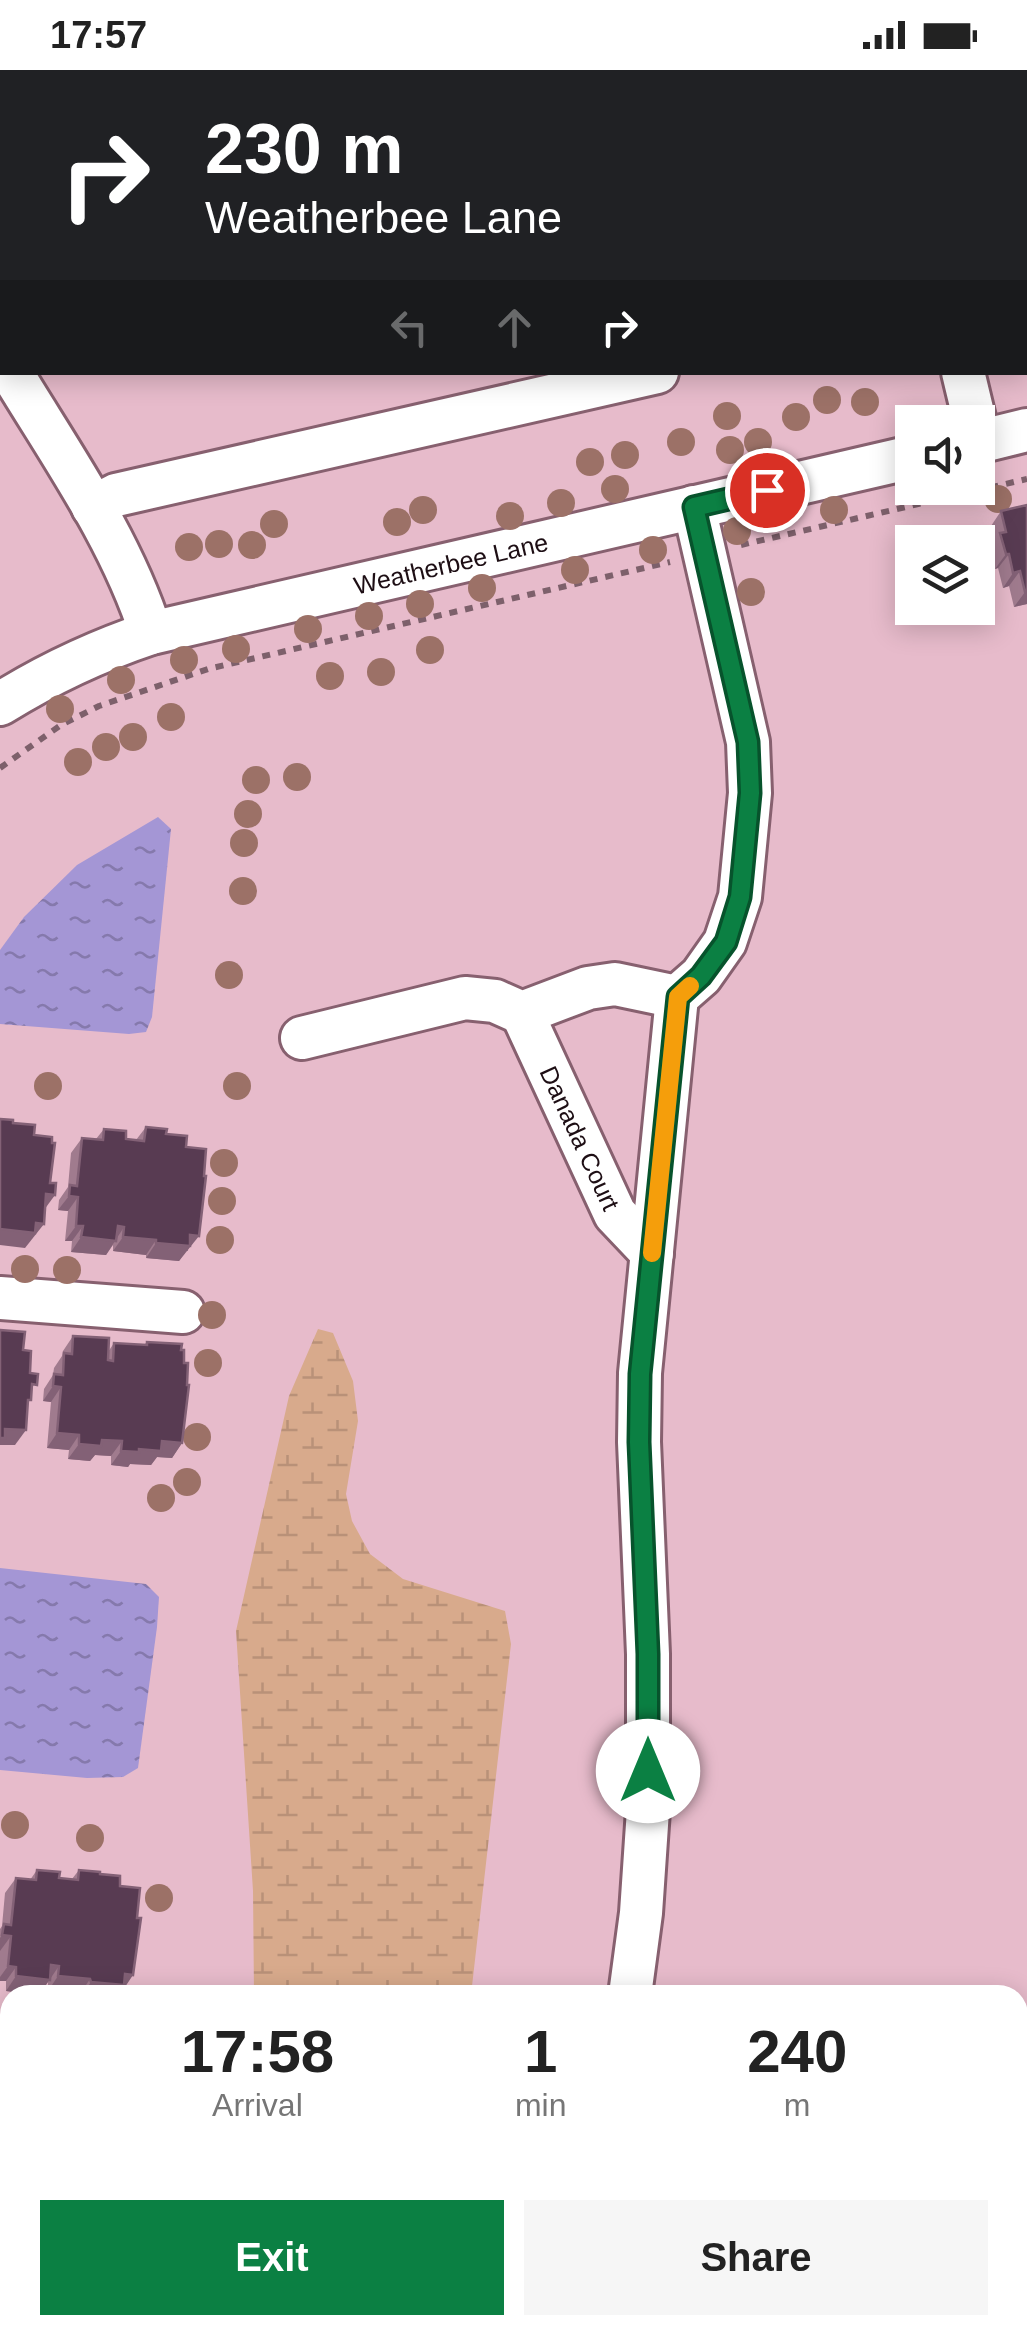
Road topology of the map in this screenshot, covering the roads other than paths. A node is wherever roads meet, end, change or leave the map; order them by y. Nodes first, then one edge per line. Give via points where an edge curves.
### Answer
1 (14, 375) edge
2 (645, 375) edge
3 (964, 375) edge
4 (970, 405) edge
5 (1027, 430) edge
6 (995, 433) edge
7 (895, 460) edge
8 (93, 507) junction
9 (694, 507) junction
10 (151, 633) junction
11 (0, 704) edge
12 (678, 997) junction
13 (522, 1014) junction
14 (302, 1038) dead end
15 (652, 1253) junction
16 (0, 1298) edge
17 (183, 1312) dead end
18 (631, 1985) edge

1 - 8 street
2 - 8 street via 116,495
3 - 4 street
5 - 6 street
7 - 9 street, Weatherbee Lane
8 - 10 street via 138,592
9 - 10 street, Weatherbee Lane
9 - 12 street via 748,742 750,793 740,897 726,942
10 - 11 street, Weatherbee Lane via 78,660
12 - 13 street via 615,984
12 - 15 street, Danada Court
13 - 14 street via 495,1001 464,998
13 - 15 street, Danada Court via 615,1214
15 - 18 street, Danada Court via 639,1442 648,1810
16 - 17 street

